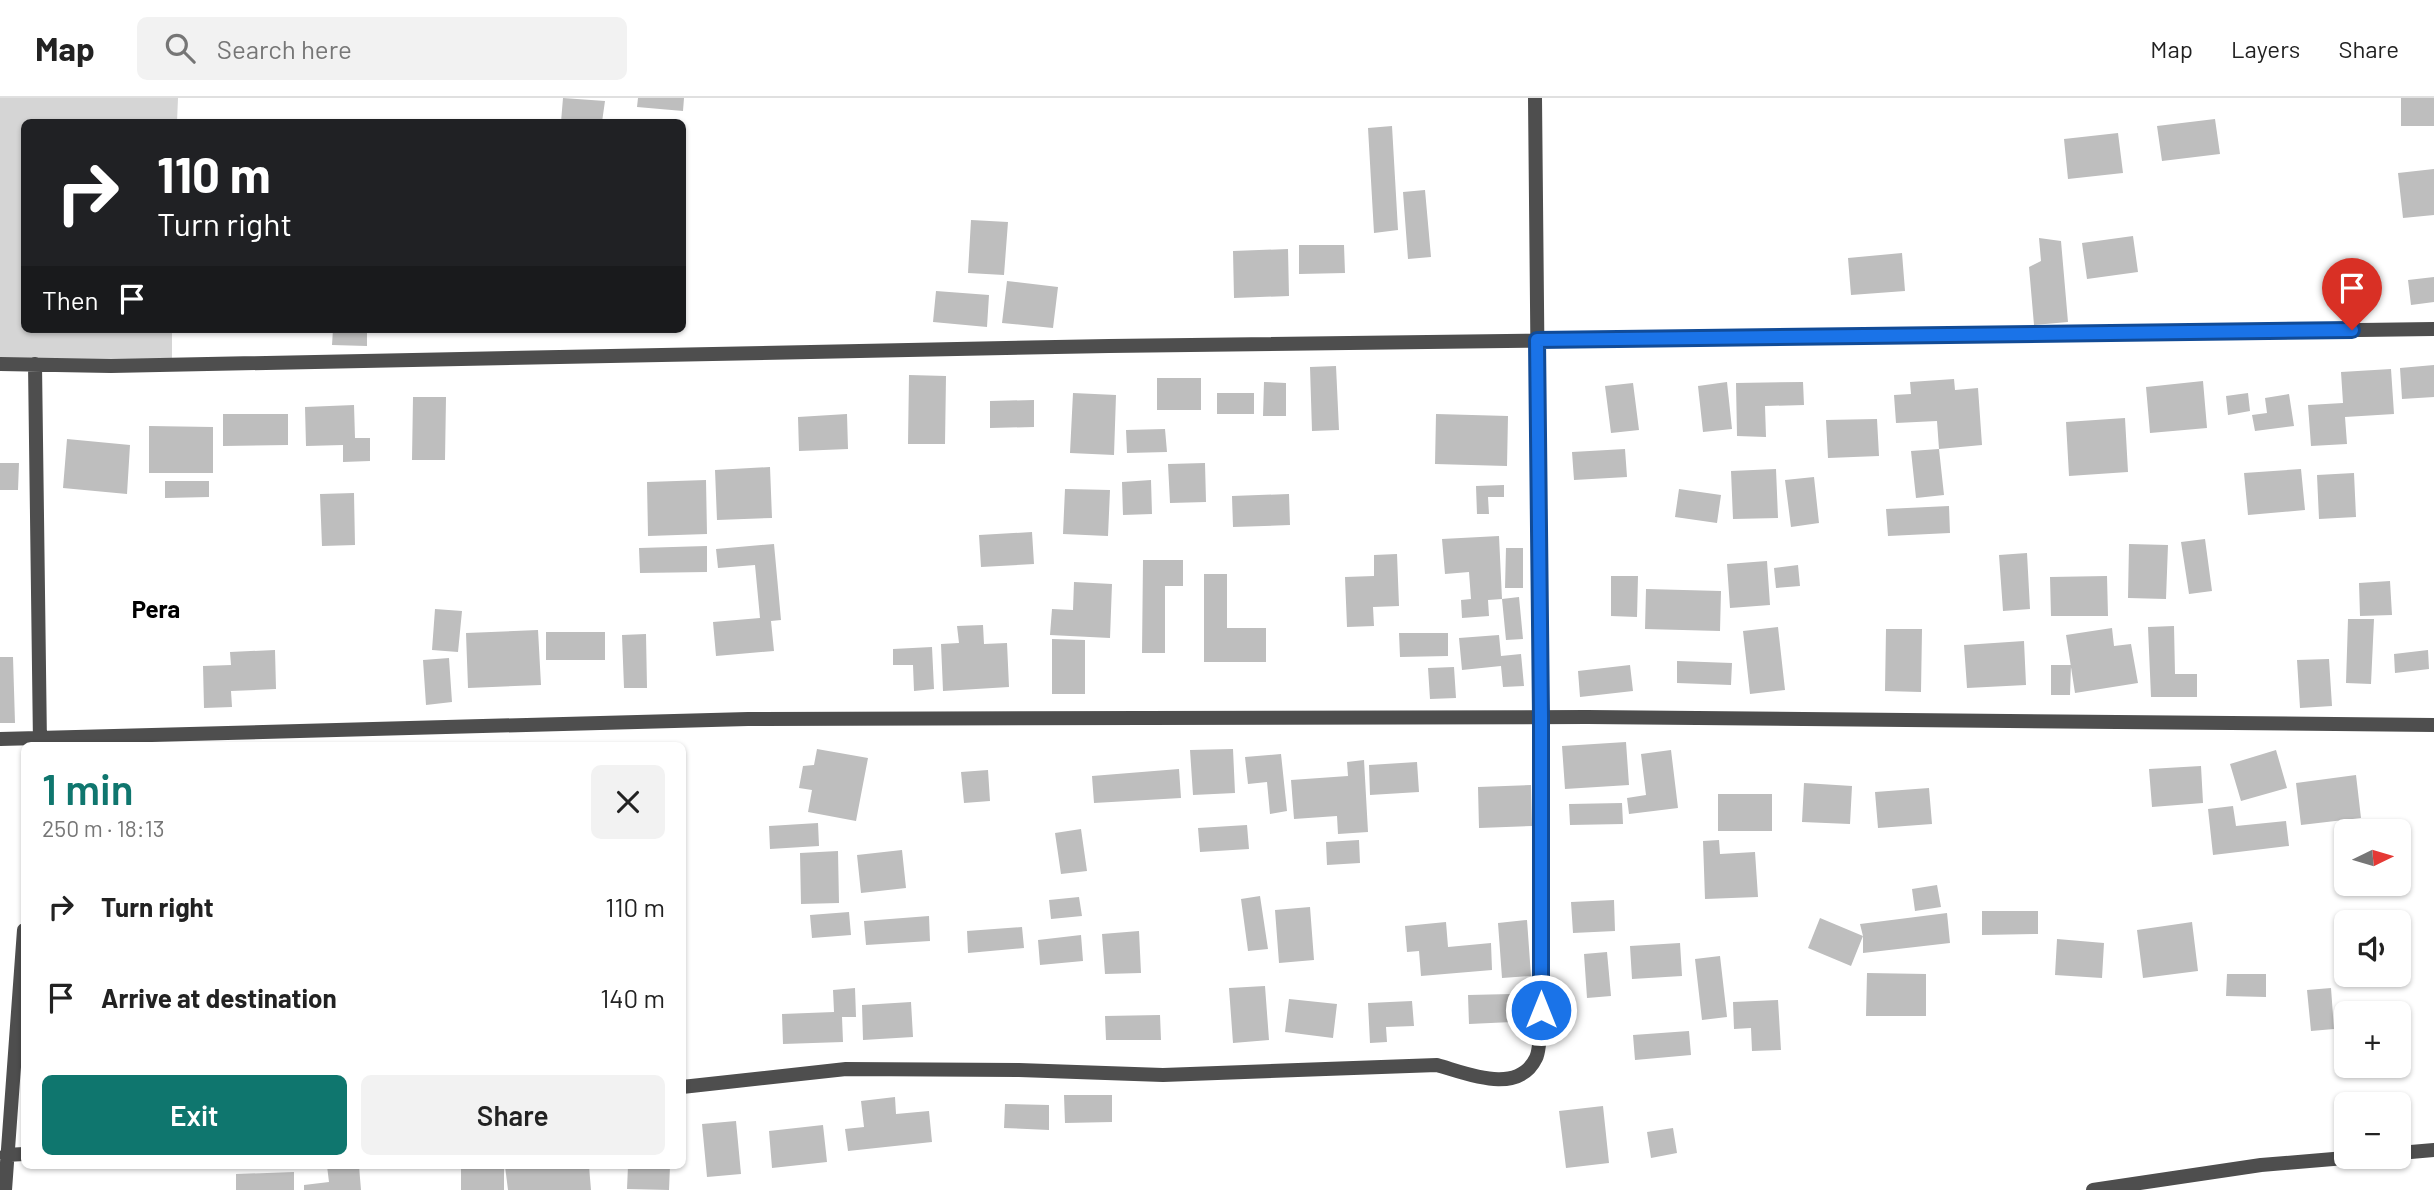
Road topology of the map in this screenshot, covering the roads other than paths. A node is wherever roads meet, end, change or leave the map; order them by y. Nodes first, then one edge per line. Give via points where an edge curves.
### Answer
1 (1535, 98) edge
2 (2434, 329) edge
3 (1537, 340) junction
4 (0, 364) edge
5 (35, 364) junction
6 (1541, 717) junction
7 (2434, 724) edge
8 (0, 739) edge
9 (40, 741) edge
10 (21, 967) edge
11 (686, 1087) edge
12 (2434, 1150) edge
13 (2411, 1152) edge
14 (6, 1154) junction
15 (21, 1154) edge
16 (2334, 1159) edge
17 (5, 1190) edge
18 (2093, 1190) edge

1 - 3 street
2 - 3 street
3 - 5 street
3 - 6 street
4 - 5 street
5 - 9 street
6 - 7 street
6 - 9 street via 748,719
6 - 11 street via 1541,1010 1537,1058 1524,1073 1505,1080 1437,1065 1163,1074 846,1069
8 - 9 street
10 - 14 street
12 - 13 street
14 - 15 street
14 - 17 street
16 - 18 street

